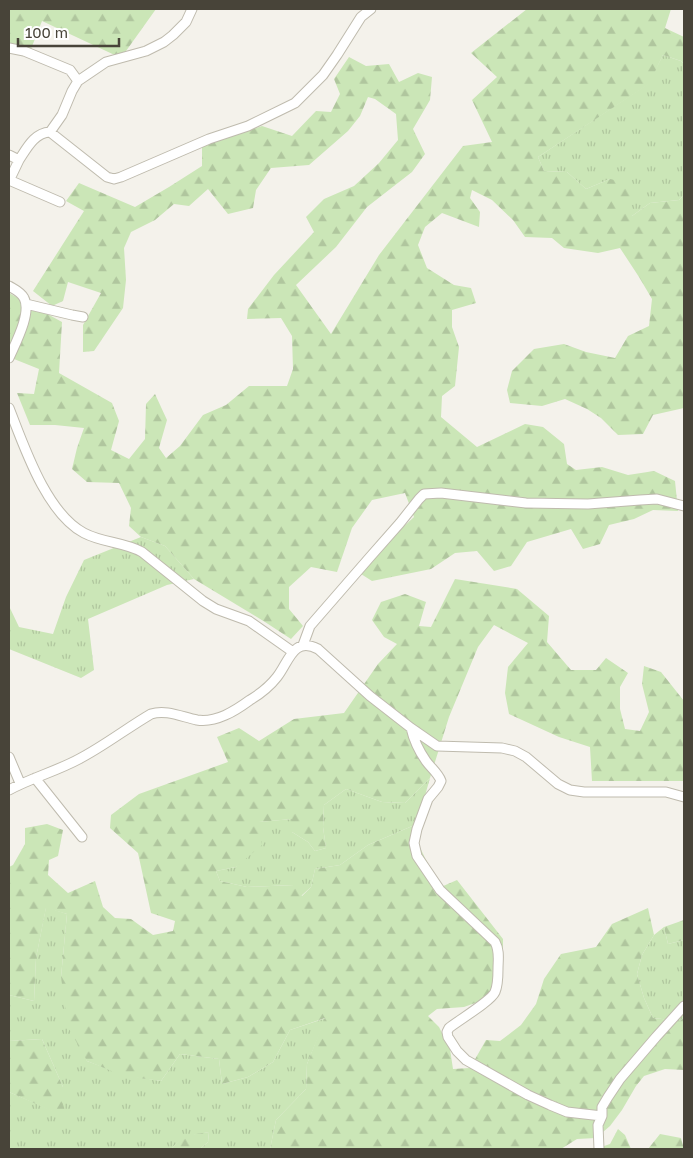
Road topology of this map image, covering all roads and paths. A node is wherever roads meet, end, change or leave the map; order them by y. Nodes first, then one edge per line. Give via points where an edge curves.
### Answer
1 (192, 9) edge
2 (371, 9) edge
3 (9, 48) edge
4 (78, 81) junction
5 (50, 132) junction
6 (9, 155) edge
7 (19, 160) junction
8 (9, 180) edge
9 (60, 202) dead end
10 (9, 286) edge
11 (26, 304) junction
12 (83, 316) dead end
13 (9, 358) edge
14 (9, 408) edge
15 (12, 424) edge
16 (684, 506) edge
17 (303, 645) junction
18 (293, 652) junction
19 (411, 728) junction
20 (9, 758) edge
21 (35, 778) junction
22 (20, 784) junction
23 (9, 790) edge
24 (684, 797) edge
25 (82, 837) dead end
26 (684, 1006) edge
27 (602, 1116) junction
28 (599, 1149) edge

1 - 4 street via 186,22 164,42 146,52 106,62
2 - 5 street via 355,25 323,75 295,103 248,126 121,177 107,178
3 - 4 street via 70,70
4 - 5 street
5 - 7 street via 37,136
6 - 7 street
7 - 8 street
8 - 9 street
10 - 11 street via 23,296
11 - 12 street
11 - 13 street via 22,328
14 - 15 street
15 - 18 street via 42,485 60,513 72,524 92,537 142,552 203,601 249,621
16 - 17 street via 657,499 588,504 526,503 424,494 310,626
17 - 18 street
17 - 19 street via 318,649
18 - 21 street via 270,685 226,715 198,720 157,712 79,759
19 - 24 street via 437,746 515,751 570,790 666,792
19 - 27 street via 416,746 441,781 428,799 417,829 414,843 417,856 440,890 495,942 498,954 495,993 449,1028 448,1037 466,1060 528,1095 567,1112
20 - 22 street
21 - 22 street
21 - 25 street
22 - 23 street
26 - 27 street via 620,1079 602,1107
27 - 28 street via 598,1125

